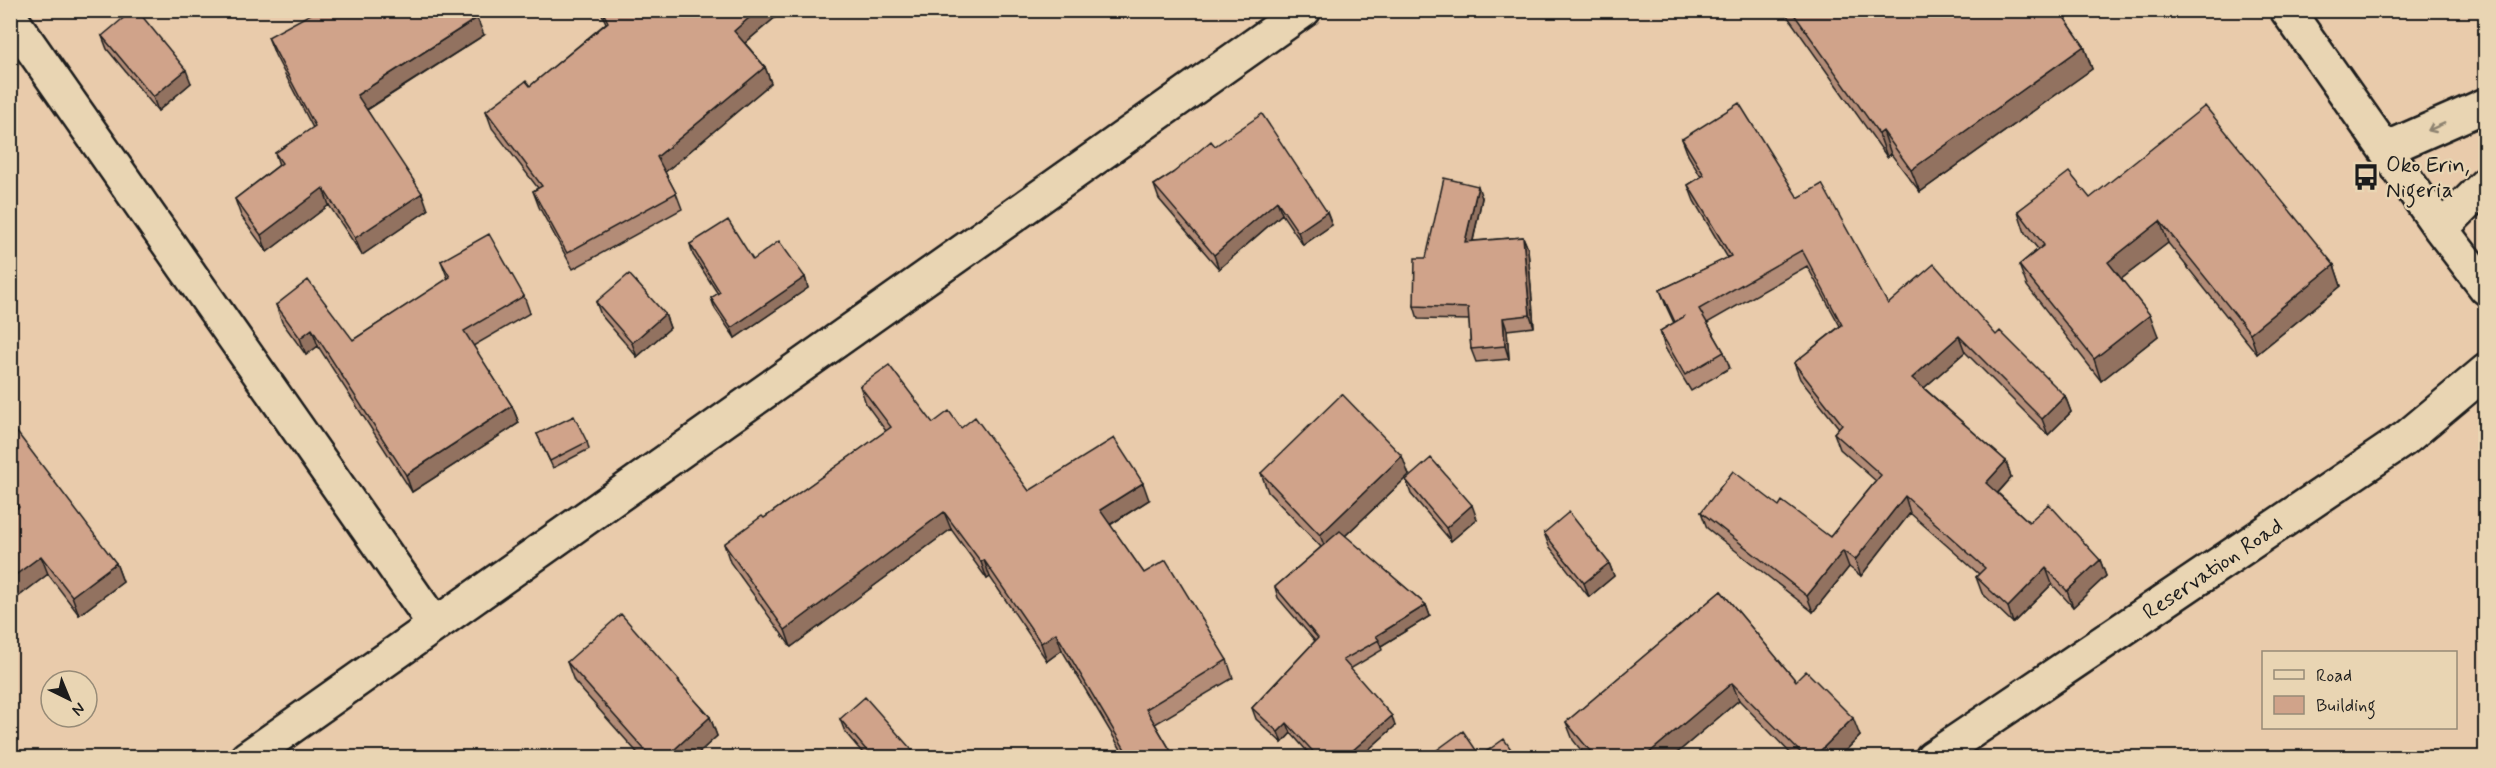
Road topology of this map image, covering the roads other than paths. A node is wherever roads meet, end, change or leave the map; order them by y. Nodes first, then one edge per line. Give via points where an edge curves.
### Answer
1 (1304, 10) edge
2 (2287, 10) edge
3 (10, 17) edge
4 (2486, 105) edge
5 (2386, 149) junction
6 (2486, 184) edge
7 (2441, 229) junction
8 (2486, 288) edge
9 (2486, 370) edge
10 (435, 625) junction
11 (247, 758) edge
12 (1932, 758) edge

1 - 10 street
2 - 5 street
3 - 10 street
4 -> 5 street
5 - 7 street
6 - 7 street
7 - 8 street
9 - 12 street, Reservation Road via 2406,438
10 - 11 street

